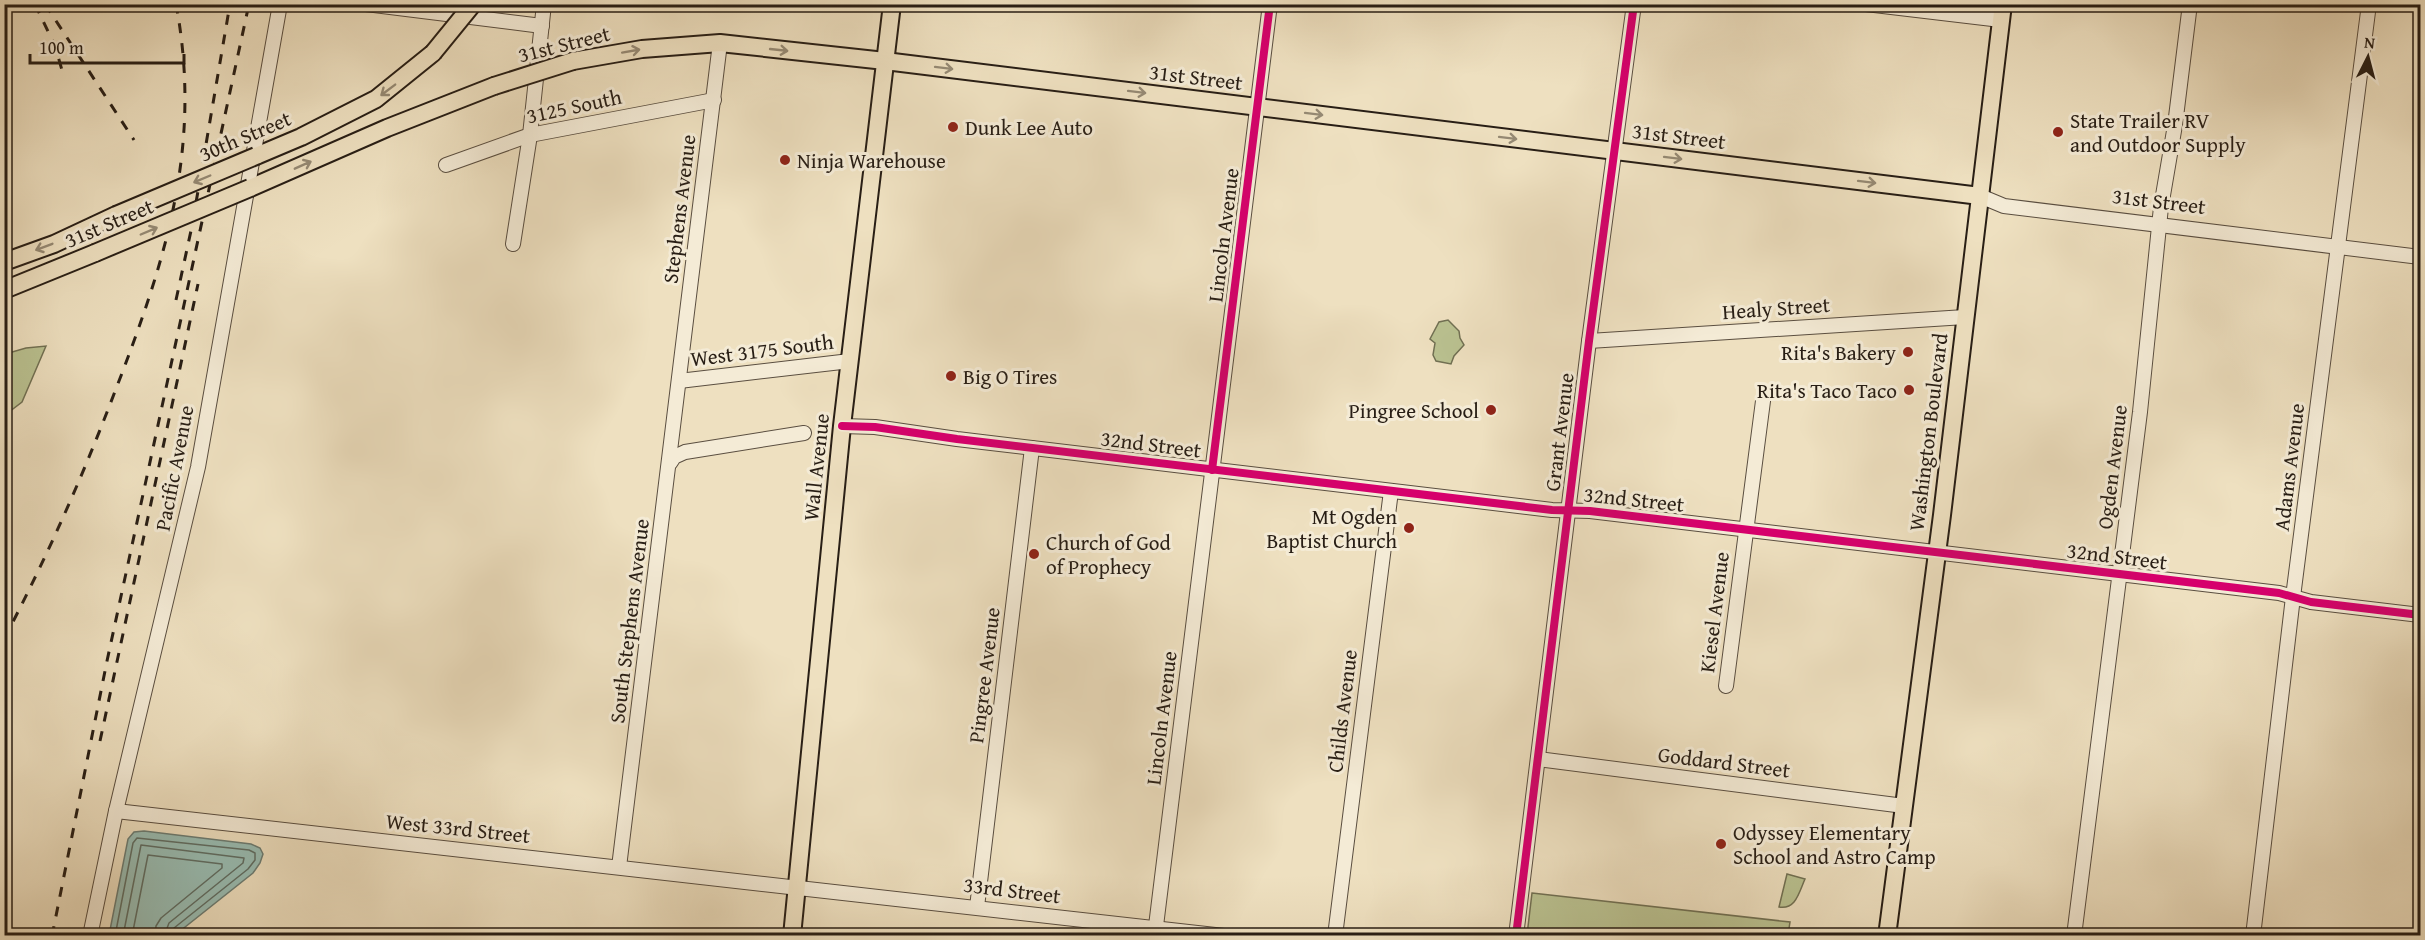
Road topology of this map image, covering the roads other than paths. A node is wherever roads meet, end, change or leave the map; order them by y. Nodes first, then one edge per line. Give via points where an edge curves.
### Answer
1 (280, 4) edge
2 (366, 4) edge
3 (473, 4) edge
4 (544, 4) edge
5 (892, 4) edge
6 (1270, 4) edge
7 (1634, 4) edge
8 (1866, 4) edge
9 (2190, 4) edge
10 (2369, 4) edge
11 (2002, 12) edge
12 (542, 26) junction
13 (720, 44) junction
14 (885, 61) junction
15 (714, 100) junction
16 (1256, 107) junction
17 (530, 135) junction
18 (1615, 151) junction
19 (446, 165) dead end
20 (1980, 196) junction
21 (2160, 224) junction
22 (513, 244) dead end
23 (2339, 246) junction
24 (2421, 256) edge
25 (4, 262) edge
26 (4, 290) edge
27 (1965, 317) junction
28 (1589, 341) junction
29 (850, 361) junction
30 (680, 381) junction
31 (1762, 400) dead end
32 (842, 426) junction
33 (804, 433) dead end
34 (1032, 448) junction
35 (670, 463) junction
36 (1212, 470) junction
37 (1391, 491) junction
38 (1568, 510) junction
39 (1746, 530) junction
40 (1936, 552) junction
41 (2120, 574) junction
42 (2293, 597) junction
43 (2421, 615) edge
44 (1726, 686) dead end
45 (1538, 759) junction
46 (1904, 806) junction
47 (116, 811) junction
48 (619, 867) junction
49 (796, 887) junction
50 (977, 907) junction
51 (1156, 932) edge
52 (90, 936) edge
53 (792, 936) edge
54 (1224, 936) edge
55 (1335, 936) edge
56 (1516, 936) edge
57 (1887, 936) edge
58 (2074, 936) edge
59 (2253, 936) edge

1 - 47 street, Pacific Avenue via 198,467
2 - 12 street, 31st Street
3 -> 25 main road, 30th Street, bridge via 433,53 376,99 301,137
4 - 12 street
5 - 14 main road, Wall Avenue
6 - 16 street, Lincoln Avenue
7 - 18 street, Grant Avenue
8 - 11 street
9 - 21 street, Ogden Avenue
10 - 23 street, Adams Avenue
11 - 20 main road, Washington Boulevard
12 - 17 street
13 -> 14 main road, 31st Street
13 - 15 street, Stephens Avenue
26 -> 13 main road, 31st Street, bridge via 494,86 573,61 642,49
14 -> 16 main road, 31st Street
14 - 29 main road, Wall Avenue
15 - 17 street, 3125 South
15 - 30 street, Stephens Avenue
16 -> 18 main road, 31st Street
16 - 36 street, Lincoln Avenue
17 - 19 street, 3125 South
17 - 22 street
18 -> 20 main road, 31st Street
18 - 28 street, Grant Avenue
20 - 21 street, 31st Street via 2004,206
20 - 27 main road, Washington Boulevard
21 - 23 street, 31st Street
21 - 41 street, Ogden Avenue
23 - 24 street, 31st Street
23 - 42 street, Adams Avenue
27 - 28 street, Healy Street
27 - 40 main road, Washington Boulevard
28 - 38 street, Grant Avenue
29 - 30 street, West 3175 South
29 - 32 main road, Wall Avenue
30 - 35 street, South Stephens Avenue
31 - 39 street, Kiesel Avenue
32 - 34 street, 32nd Street
32 - 49 main road, Wall Avenue
33 - 35 street via 685,452
34 - 36 street, 32nd Street
34 - 50 street, Pingree Avenue
35 - 48 street, South Stephens Avenue
36 - 37 street, 32nd Street
36 - 51 street, Lincoln Avenue
37 - 38 street, 32nd Street
37 - 55 street, Childs Avenue
38 - 39 street, 32nd Street
38 - 45 street, Grant Avenue
39 - 40 street, 32nd Street
39 - 44 street, Kiesel Avenue
40 - 41 street, 32nd Street
40 - 46 main road, Washington Boulevard
41 - 42 street, 32nd Street
41 - 58 street, Ogden Avenue
42 - 43 street, 32nd Street
42 - 59 street, Adams Avenue
45 - 46 street, Goddard Street
45 - 56 street, Grant Avenue
46 - 57 main road, Washington Boulevard
47 - 48 street, West 33rd Street
47 - 52 street, Pacific Avenue
48 - 49 street, West 33rd Street
49 - 50 street, 33rd Street
49 - 53 main road, Wall Avenue
50 - 51 street, 33rd Street
51 - 54 street, 33rd Street

